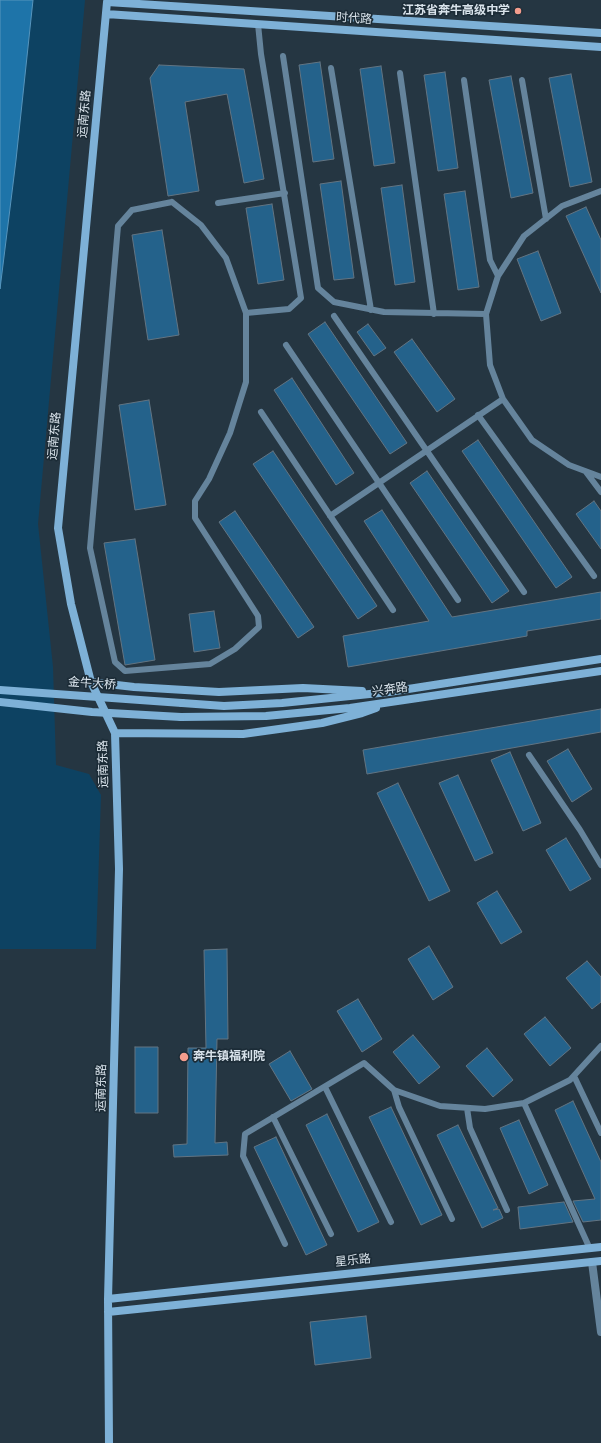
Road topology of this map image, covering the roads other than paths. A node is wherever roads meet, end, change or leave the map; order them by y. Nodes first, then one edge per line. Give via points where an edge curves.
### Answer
1 (107, 1) edge
2 (106, 14) junction
3 (258, 24) junction
4 (601, 33) edge
5 (601, 47) edge
6 (283, 56) dead end
7 (330, 68) dead end
8 (400, 72) dead end
9 (464, 80) dead end
10 (522, 80) dead end
11 (601, 191) edge
12 (285, 193) junction
13 (218, 203) dead end
14 (546, 219) junction
15 (498, 276) junction
16 (371, 310) junction
17 (246, 313) junction
18 (434, 314) junction
19 (486, 314) junction
20 (334, 316) dead end
21 (286, 345) dead end
22 (503, 399) junction
23 (261, 412) dead end
24 (478, 415) junction
25 (427, 450) junction
26 (586, 471) junction
27 (601, 477) edge
28 (379, 483) junction
29 (601, 492) edge
30 (330, 516) junction
31 (594, 576) dead end
32 (524, 592) dead end
33 (458, 600) dead end
34 (393, 610) dead end
35 (601, 659) edge
36 (601, 671) edge
37 (91, 682) junction
38 (0, 690) edge
39 (388, 692) junction
40 (0, 702) edge
41 (391, 702) junction
42 (115, 733) junction
43 (529, 755) dead end
44 (601, 865) edge
45 (601, 1046) edge
46 (574, 1076) junction
47 (325, 1087) junction
48 (394, 1090) junction
49 (524, 1103) junction
50 (467, 1108) junction
51 (273, 1117) junction
52 (601, 1133) edge
53 (507, 1210) dead end
54 (452, 1219) dead end
55 (391, 1222) dead end
56 (331, 1234) dead end
57 (285, 1244) dead end
58 (601, 1247) edge
59 (590, 1248) junction
60 (601, 1261) edge
61 (592, 1262) junction
62 (108, 1298) junction
63 (108, 1312) junction
64 (601, 1332) edge
65 (109, 1443) edge

1 - 2 street, 运南东路
1 - 4 street, 时代路
2 - 3 street, 时代路
2 - 37 street, 运南东路 via 58,528 71,604
3 - 5 street, 时代路
3 - 12 lane
6 - 16 lane via 318,288 334,302
7 - 16 lane
8 - 18 lane
9 - 15 lane via 490,260
10 - 14 lane
11 - 14 lane via 562,206
12 - 13 lane
12 - 17 lane via 301,298 289,309
14 - 15 lane via 524,236
15 - 19 lane
16 - 18 lane
17 - 17 lane via 246,382 230,433 209,480 195,501 195,518 258,616 259,627 235,650 210,664 125,671 115,662 90,548 118,226 132,210 172,202 201,225 226,258
18 - 19 lane
19 - 22 lane via 490,365
20 - 25 lane
21 - 28 lane
22 - 24 lane
22 - 26 lane via 532,440 568,465
23 - 30 lane
24 - 25 lane
24 - 31 lane
25 - 28 lane
25 - 32 lane
26 - 27 lane
26 - 29 lane
28 - 30 lane
28 - 33 lane
30 - 34 lane
35 - 39 street
36 - 41 street, 兴奔路
37 - 39 street via 219,692 304,688
37 - 42 street, 运南东路
38 - 39 street, 金牛大桥, bridge via 224,706
40 - 41 street, 兴奔路, bridge via 92,712 181,717 266,716
41 - 42 street via 362,713 322,723 243,734
42 - 62 street, 运南东路 via 119,868
43 - 44 lane
45 - 46 lane
46 - 49 lane
46 - 52 lane
47 - 48 lane via 364,1063
47 - 51 lane
47 - 55 lane
48 - 50 lane via 440,1106
48 - 54 lane via 399,1107
49 - 50 lane via 485,1109
49 - 59 lane
50 - 53 lane via 470,1128
51 - 56 lane
51 - 57 lane via 245,1134 243,1156
58 - 59 street, 星乐路
59 - 62 street, 星乐路
60 - 61 street
61 - 63 street
61 - 64 street
62 - 63 street, 运南东路
63 - 65 street, 运南东路

